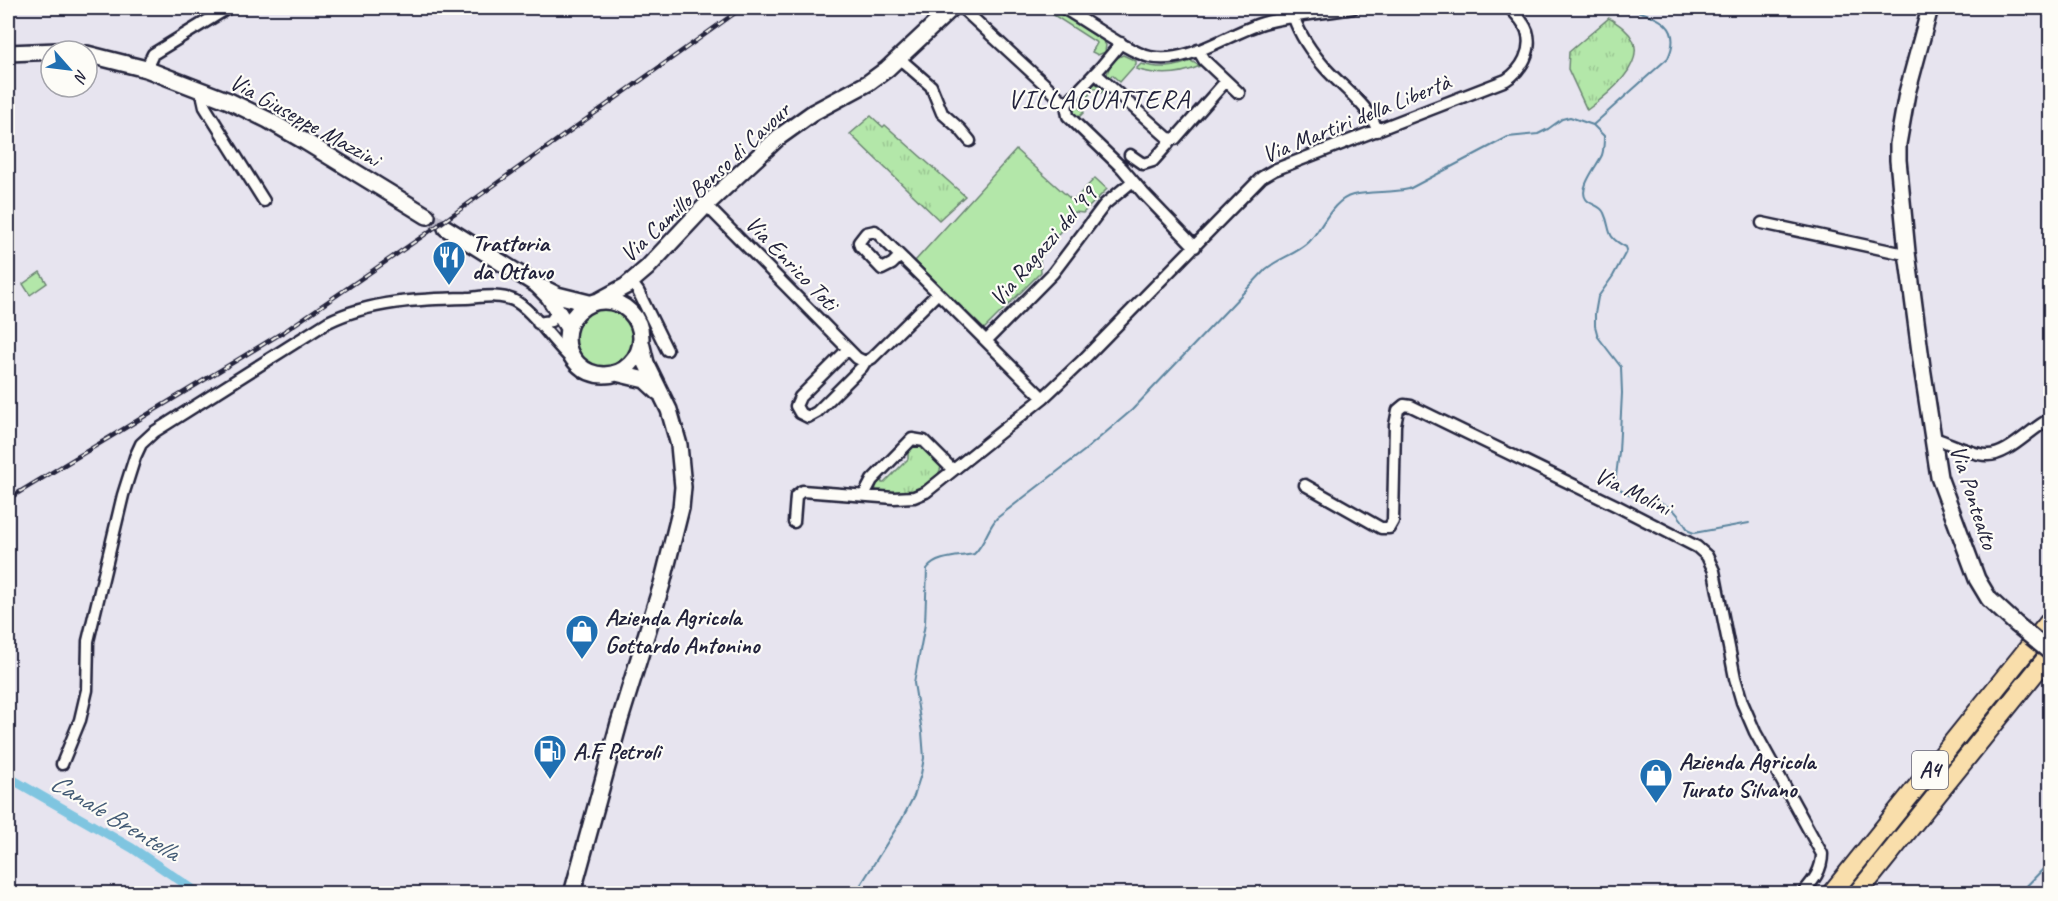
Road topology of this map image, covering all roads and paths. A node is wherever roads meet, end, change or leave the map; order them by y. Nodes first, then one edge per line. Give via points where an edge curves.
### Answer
1 (228, 8) edge
2 (952, 8) edge
3 (962, 8) edge
4 (1063, 8) edge
5 (1353, 8) edge
6 (1510, 8) edge
7 (1930, 8) edge
8 (1294, 18) junction
9 (1121, 43) junction
10 (1198, 50) junction
11 (39, 52) edge
12 (8, 53) edge
13 (99, 57) edge
14 (900, 58) junction
15 (146, 69) junction
16 (1095, 73) junction
17 (1226, 81) junction
18 (205, 92) junction
19 (1239, 93) dead end
20 (1066, 104) junction
21 (1377, 131) junction
22 (1168, 138) junction
23 (970, 141) dead end
24 (1130, 155) dead end
25 (1133, 181) junction
26 (264, 201) dead end
27 (706, 205) junction
28 (427, 216) tunnel mouth
29 (1762, 223) dead end
30 (446, 228) tunnel mouth
31 (1195, 247) junction
32 (1907, 252) junction
33 (900, 256) dead end
34 (633, 284) junction
35 (537, 285) junction
36 (938, 293) junction
37 (594, 302) junction
38 (556, 308) junction
39 (632, 313) junction
40 (538, 323) junction
41 (568, 328) junction
42 (986, 341) junction
43 (641, 342) junction
44 (667, 350) dead end
45 (847, 350) junction
46 (865, 362) junction
47 (577, 364) junction
48 (616, 373) junction
49 (1043, 398) junction
50 (664, 399) junction
51 (2050, 419) edge
52 (1932, 440) junction
53 (953, 470) junction
54 (1305, 486) dead end
55 (864, 495) junction
56 (794, 522) dead end
57 (2050, 621) edge
58 (2050, 653) edge
59 (62, 764) dead end
60 (572, 894) edge
61 (1802, 894) edge
62 (1831, 894) edge
63 (1857, 894) edge

1 - 15 street via 153,54
2 - 14 main road, Via Camillo Benso di Cavour
3 - 20 street
4 - 9 street
5 - 8 street
6 - 21 street, Via Martiri della Libertà via 1527,29 1529,41 1526,58 1515,74
7 - 32 main road, Via Pontealto via 1898,144
8 - 10 street via 1264,23
8 - 21 street via 1302,39 1372,117
9 - 10 street via 1149,57 1181,57
9 - 16 street
10 - 17 street
11 - 12 main road
13 - 15 main road, Via Giuseppe Mazzini
14 - 23 street via 931,86 942,112
14 - 27 main road, Via Camillo Benso di Cavour via 868,83 814,112 779,137
15 - 18 main road, Via Giuseppe Mazzini
16 - 20 street
16 - 22 street
17 - 19 street
17 - 22 street via 1175,139
18 - 26 street via 205,107
18 - 28 main road, Via Giuseppe Mazzini via 268,120
20 - 25 street via 1068,117
21 - 31 street, Via Martiri della Libertà via 1262,177
22 - 24 street via 1168,144 1153,161 1143,164
25 - 31 street
25 - 42 street, Via Ragazzi del '99 via 1105,204 1053,273
27 - 34 main road, Via Camillo Benso di Cavour
27 - 45 street, Via Enrico Toti
29 - 32 street
30 - 35 main road
31 - 49 street, Via Martiri della Libertà
32 - 52 main road, Via Pontealto
33 - 36 street
34 - 37 main road, Via Camillo Benso di Cavour
34 - 39 main road
34 - 44 street
35 - 37 main road via 557,295
35 - 38 main road
36 - 42 street
36 - 46 street
37 - 39 main road via 612,301
37 - 41 main road via 579,309
38 - 40 street via 551,321
38 - 41 main road
39 - 43 main road via 638,321
40 - 41 street
40 - 47 street
40 - 59 street via 514,300 499,296 425,299 343,314 154,432 141,444 123,495 88,641 87,690 80,720
41 - 47 main road via 567,347
42 - 49 street
43 - 48 main road via 633,361
43 - 50 main road via 646,363
45 - 46 street, Via Enrico Toti
45 - 46 street via 800,397 796,406 800,413 808,417 817,412
47 - 48 main road via 595,374
48 - 50 main road via 645,380
49 - 53 street, Via Martiri della Libertà
50 - 60 main road via 679,445 681,508
51 - 52 street via 1995,455
52 - 58 main road, Via Pontealto, bridge via 1939,477 1977,579 1989,598
53 - 55 street, Via Martiri della Libertà via 914,497
53 - 55 street via 924,441 912,439 872,480
54 - 61 street, Via Molini via 1381,528 1389,528 1393,520 1395,424 1398,410 1404,405 1411,406 1697,547 1714,571 1742,702 1822,854 1822,865
55 - 56 street, Via Martiri della Libertà via 801,492 796,496
57 - 62 highway, A4
58 - 63 highway, A4

